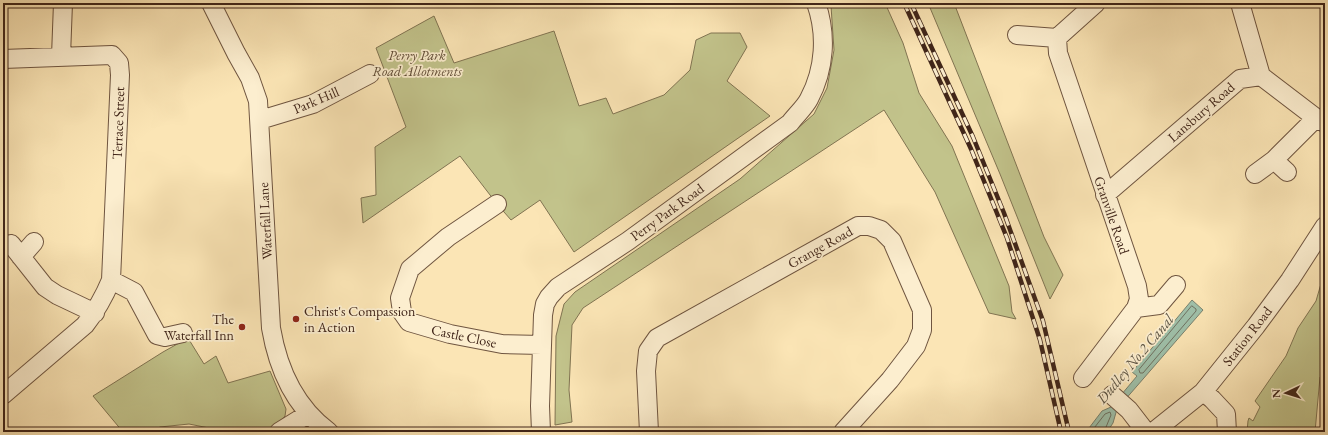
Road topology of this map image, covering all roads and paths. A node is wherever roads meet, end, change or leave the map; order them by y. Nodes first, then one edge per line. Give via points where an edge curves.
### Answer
1 (63, 3) edge
2 (211, 3) edge
3 (816, 3) edge
4 (1096, 3) edge
5 (1240, 3) edge
6 (1017, 35) dead end
7 (1057, 38) junction
8 (61, 56) junction
9 (3, 59) edge
10 (370, 74) dead end
11 (1261, 76) junction
12 (260, 120) junction
13 (1321, 120) edge
14 (1255, 174) dead end
15 (1106, 195) junction
16 (497, 204) dead end
17 (1325, 226) edge
18 (34, 242) dead end
19 (111, 280) junction
20 (1176, 285) dead end
21 (98, 306) junction
22 (1136, 308) junction
23 (183, 333) dead end
24 (542, 344) junction
25 (1083, 378) dead end
26 (1203, 392) junction
27 (3, 395) edge
28 (1112, 395) dead end
29 (308, 414) junction
30 (279, 432) edge
31 (329, 432) edge
32 (541, 432) edge
33 (649, 432) edge
34 (843, 432) edge
35 (1146, 432) edge
36 (1153, 432) edge
37 (1227, 432) edge

1 - 8 street
2 - 12 street, Waterfall Lane via 250,78 258,101
3 - 24 street, Perry Park Road via 824,39 823,57 819,76 809,100 790,123 640,232 558,287 545,304
4 - 7 street
5 - 11 street
6 - 7 street
7 - 15 street, Granville Road via 1058,53
8 - 9 street, Terrace Street
8 - 19 street, Terrace Street via 112,55 119,63
10 - 12 street, Park Hill via 313,104
11 - 13 street
11 - 15 street, Lansbury Road via 1240,79
12 - 29 street, Waterfall Lane via 270,328 273,343 292,392
13 - 14 street via 1281,166
15 - 22 street, Granville Road via 1137,286 1140,299
16 - 24 street, Castle Close via 448,237 410,269 400,298 402,312 409,322 450,334 502,344
17 - 26 street, Station Road via 1290,280
18 - 21 street via 16,250 46,287 57,295
19 - 21 street, Terrace Street
19 - 23 street via 134,292 157,335 165,337
20 - 22 street via 1159,305
21 - 27 street, Terrace Street via 85,325
22 - 25 street
24 - 32 street, Perry Park Road
26 - 36 street, Station Road
26 - 37 street via 1226,414
28 - 35 street via 1129,410
29 - 30 street
29 - 31 street, Waterfall Lane
33 - 34 street, Grange Road via 646,371 648,351 657,338 858,226 869,226 881,230 892,241 922,310 922,330 916,346

